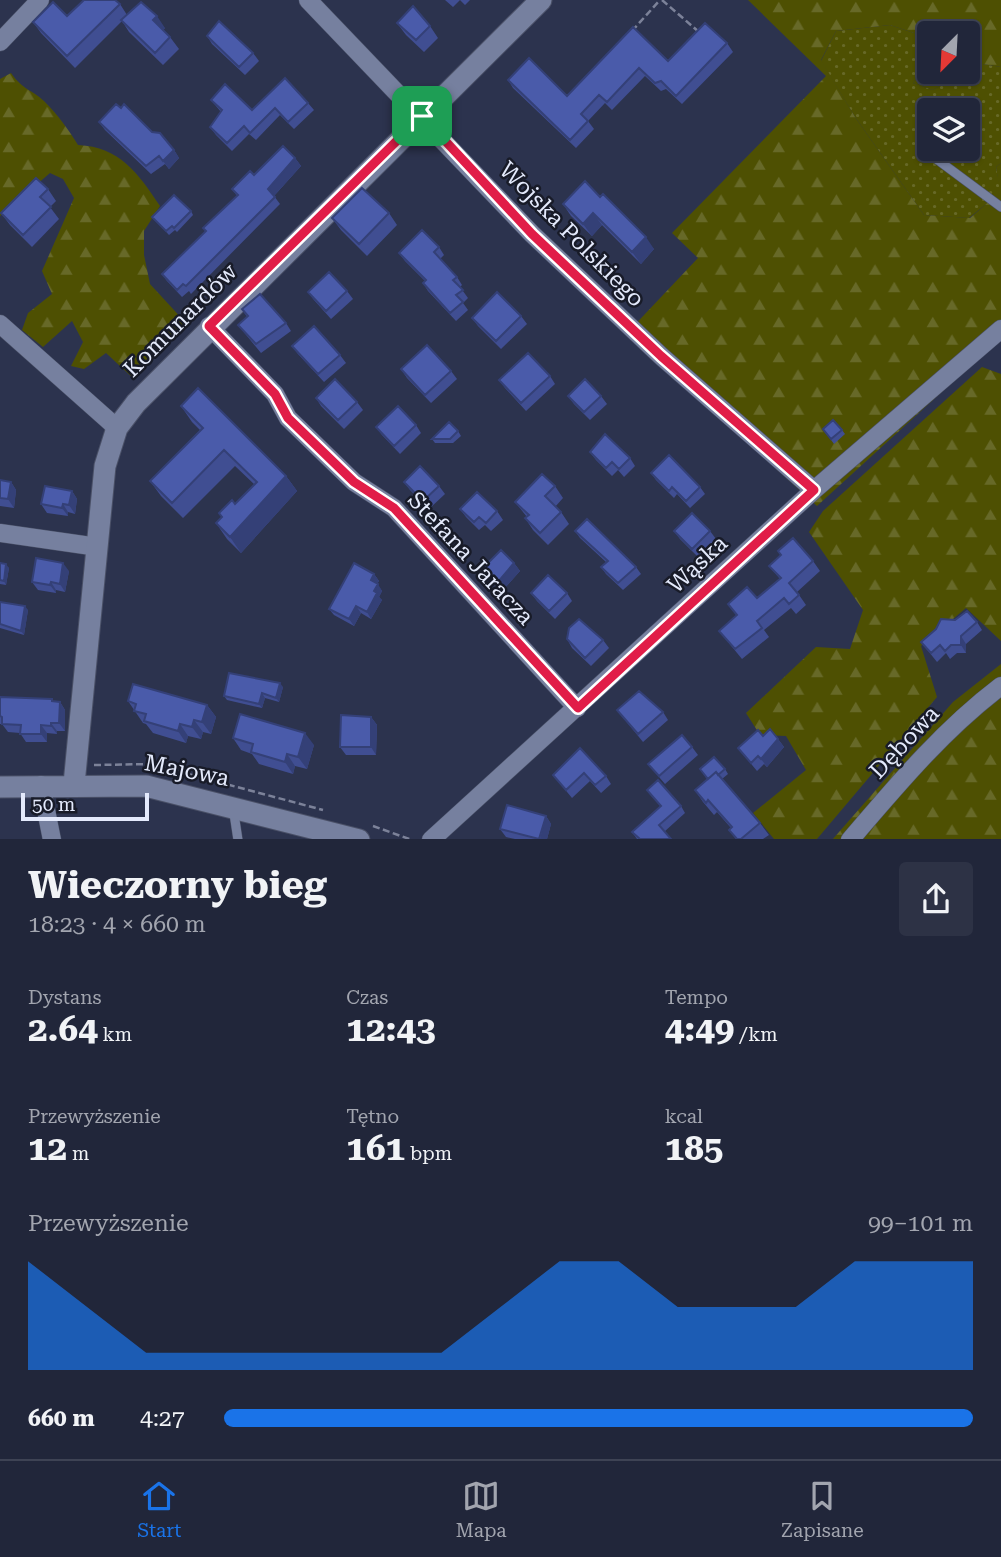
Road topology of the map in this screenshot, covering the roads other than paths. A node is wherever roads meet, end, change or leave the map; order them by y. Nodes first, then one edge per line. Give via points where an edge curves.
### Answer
1 (40, 0) edge
2 (308, 0) edge
3 (541, 0) edge
4 (0, 42) edge
5 (422, 116) junction
6 (939, 161) edge
7 (1001, 207) edge
8 (0, 324) edge
9 (209, 326) junction
10 (1001, 329) edge
11 (117, 428) junction
12 (814, 490) junction
13 (0, 533) edge
14 (98, 547) junction
15 (1001, 686) edge
16 (578, 708) junction
17 (74, 784) junction
18 (41, 785) junction
19 (0, 787) edge
20 (233, 806) junction
21 (52, 839) edge
22 (238, 839) edge
23 (359, 839) edge
24 (431, 839) edge
25 (850, 839) edge

1 - 4 street
2 - 5 street, Wojska Polskiego
3 - 5 street, Komunardów
5 - 9 street, Komunardów
5 - 12 street, Wojska Polskiego via 532,234 661,356
6 - 7 lane
8 - 11 street
9 - 11 street, Komunardów
9 - 16 street, Stefana Jaracza via 275,394 288,418 354,482 394,508
10 - 12 street, Wąska
11 - 14 street, Komunardów via 105,466
12 - 16 street, Wąska
13 - 14 street
14 - 17 street, Komunardów
15 - 25 street, Dębowa via 967,712
16 - 24 street, Wąska
17 - 18 street, Majowa
17 - 20 street, Majowa via 146,786
18 - 19 street, Majowa
18 - 21 street
20 - 22 lane
20 - 23 street, Majowa

